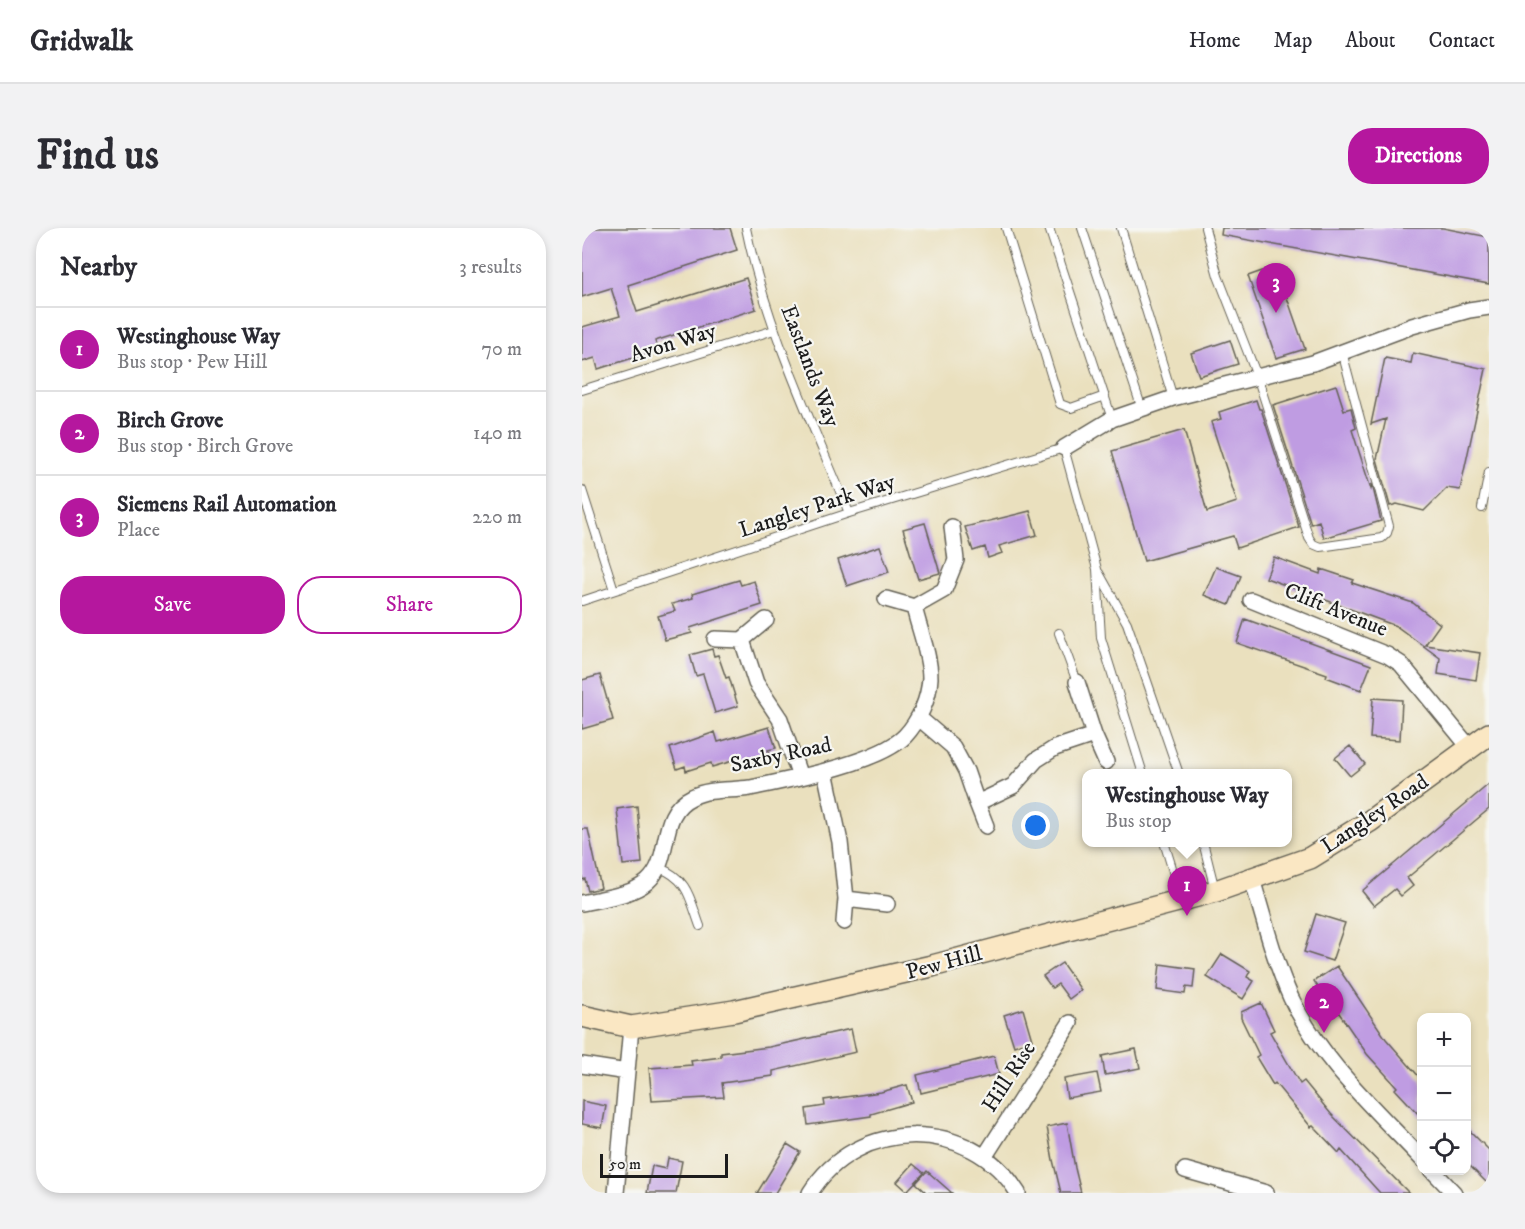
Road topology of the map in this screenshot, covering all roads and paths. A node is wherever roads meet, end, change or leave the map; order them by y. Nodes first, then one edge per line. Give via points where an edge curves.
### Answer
1 (746, 228) edge
2 (1006, 228) edge
3 (1049, 228) edge
4 (1082, 228) edge
5 (1121, 228) edge
6 (1205, 228) edge
7 (1489, 307) edge
8 (774, 330) junction
9 (1342, 352) junction
10 (1257, 376) junction
11 (582, 390) edge
12 (1105, 396) junction
13 (1173, 398) junction
14 (1142, 409) junction
15 (1112, 419) junction
16 (1064, 448) junction
17 (1489, 472) edge
18 (582, 490) edge
19 (1482, 508) dead end
20 (849, 513) junction
21 (952, 527) dead end
22 (1097, 569) junction
23 (614, 590) junction
24 (886, 599) dead end
25 (582, 600) edge
26 (1251, 600) dead end
27 (914, 607) junction
28 (766, 620) dead end
29 (1059, 633) dead end
30 (715, 639) dead end
31 (742, 640) junction
32 (1077, 682) joint
33 (918, 718) junction
34 (1489, 734) edge
35 (1094, 735) junction
36 (1470, 748) junction
37 (1106, 762) dead end
38 (1141, 769) edge
39 (1177, 769) edge
40 (825, 771) junction
41 (800, 777) junction
42 (977, 803) junction
43 (986, 826) dead end
44 (1165, 847) edge
45 (1204, 847) edge
46 (659, 868) junction
47 (1252, 879) junction
48 (1216, 891) junction
49 (1182, 898) junction
50 (846, 899) junction
51 (582, 903) edge
52 (888, 903) dead end
53 (844, 922) dead end
54 (700, 926) dead end
55 (582, 1016) edge
56 (1070, 1023) dead end
57 (630, 1027) junction
58 (582, 1065) edge
59 (627, 1072) junction
60 (1417, 1154) edge
61 (985, 1156) junction
62 (1185, 1170) dead end
63 (1437, 1175) edge
64 (616, 1193) edge
65 (810, 1193) edge
66 (1018, 1193) edge
67 (1266, 1193) edge
68 (1454, 1193) edge

1 - 8 lane, Eastlands Way via 753,265
2 - 12 lane via 1060,404 1071,408
3 - 12 lane
4 - 14 lane
5 - 13 lane
6 - 10 lane via 1218,276
7 - 9 street via 1412,326
8 - 11 lane, Avon Way
8 - 20 lane, Eastlands Way
9 - 10 street
9 - 10 lane via 1389,525 1382,538 1320,547 1313,544
10 - 13 street
12 - 15 lane
13 - 14 street
14 - 15 street
15 - 16 street
16 - 20 lane, Langley Park Way
16 - 22 lane
17 - 19 lane
18 - 23 lane
20 - 23 lane, Langley Park Way
21 - 27 street via 956,560 944,590
22 - 38 lane via 1101,638
22 - 39 lane via 1127,623
23 - 25 lane, Langley Park Way
24 - 27 street
26 - 36 street, Clift Avenue via 1401,664
27 - 33 street, Saxby Road via 930,678
28 - 31 street
29 - 32 lane
30 - 31 street
31 - 41 street via 756,683 780,719
32 - 35 street
33 - 40 street, Saxby Road via 904,737 890,746
33 - 42 street via 953,747
34 - 36 main road, Langley Road
35 - 37 street
35 - 42 street via 1055,748 1036,760 1013,786
36 - 47 main road, Langley Road via 1370,821 1310,858
40 - 41 street, Saxby Road
40 - 50 street via 840,842
41 - 46 street, Saxby Road via 692,796 671,816
42 - 43 street
44 - 49 lane
45 - 48 lane
46 - 51 street via 636,889
46 - 54 lane via 675,874 685,886
47 - 48 main road, Pew Hill
47 - 60 street via 1282,974 1304,1021 1333,1064
48 - 49 main road, Pew Hill
49 - 57 main road, Pew Hill via 822,993
50 - 52 street
50 - 53 street
55 - 57 main road, Pew Hill
56 - 61 street, Hill Rise
57 - 59 street
58 - 59 street
59 - 64 street
61 - 65 street via 937,1137 884,1138 832,1165
61 - 66 street via 1000,1168
62 - 67 street
63 - 68 street

